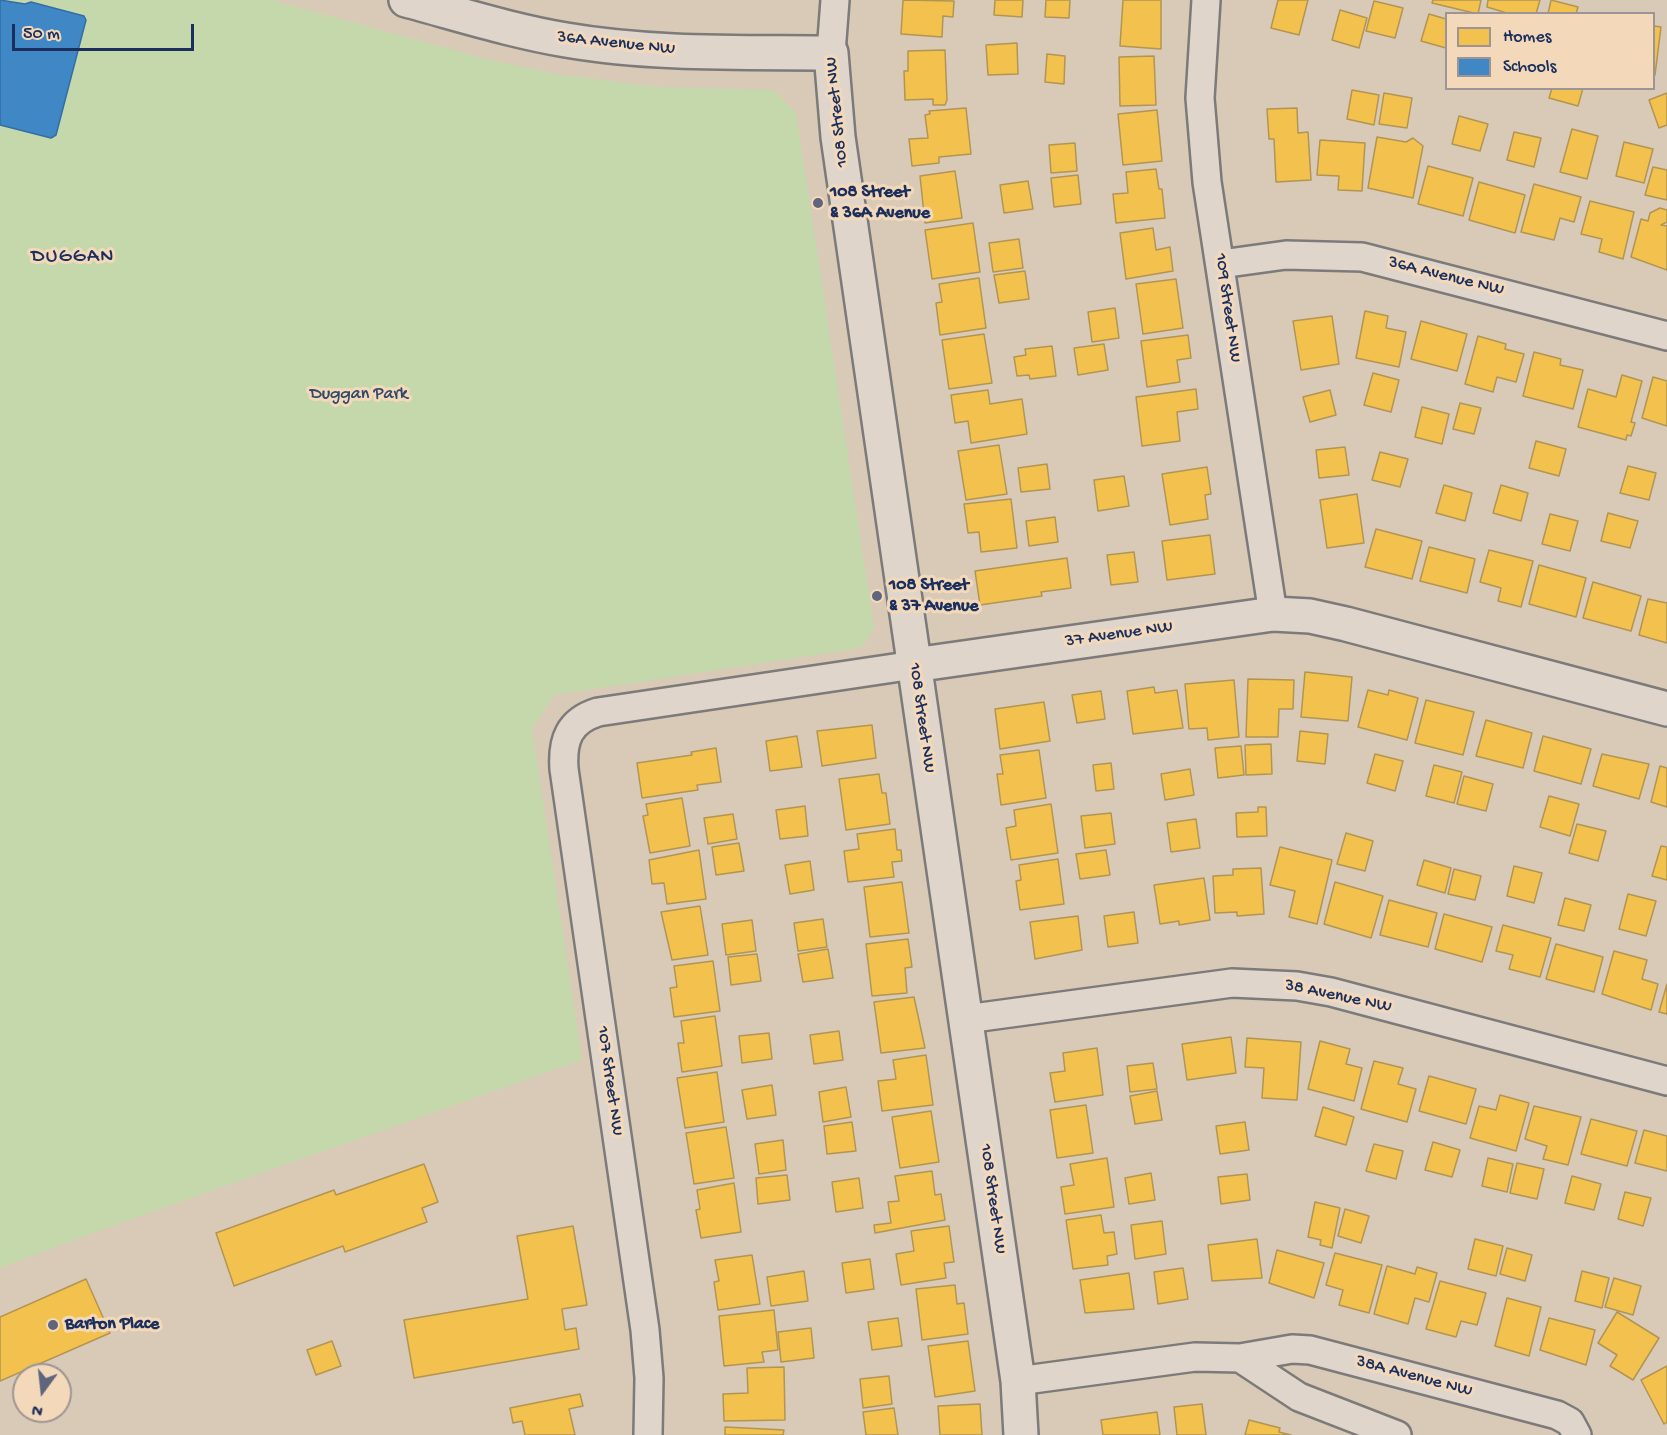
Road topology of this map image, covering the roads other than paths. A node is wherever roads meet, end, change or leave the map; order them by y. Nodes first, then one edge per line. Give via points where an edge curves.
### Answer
1 (406, 0) edge
2 (835, 0) edge
3 (1206, 0) edge
4 (441, 5) edge
5 (831, 53) junction
6 (1221, 264) junction
7 (1667, 336) edge
8 (1272, 614) junction
9 (914, 665) junction
10 (1667, 709) edge
11 (570, 729) joint
12 (966, 1019) junction
13 (1667, 1082) edge
14 (1240, 1358) junction
15 (1018, 1381) junction
16 (648, 1435) edge
17 (1021, 1435) edge
18 (1397, 1435) edge
19 (1577, 1435) edge

1 - 4 street, 36A Avenue NW
2 - 5 street, 108 Street NW
3 - 6 street, 109 Street NW via 1200,98 1207,182
4 - 5 street, 36A Avenue NW via 565,40 689,52
5 - 9 street, 108 Street NW via 838,137
6 - 7 street, 36A Avenue NW via 1286,255 1362,257
6 - 8 street, 109 Street NW
8 - 9 street, 37 Avenue NW
8 - 10 street, 37 Avenue NW via 1310,616 1346,624
9 - 11 street, 37 Avenue NW via 598,712
9 - 12 street, 108 Street NW
11 - 16 street, 107 Street NW via 563,747 564,769 645,1330
12 - 13 street, 38 Avenue NW via 1232,983 1297,986
12 - 15 street, 108 Street NW
14 - 15 street, 38A Avenue NW via 1195,1357
14 - 18 street via 1299,1397
14 - 19 street, 38A Avenue NW via 1292,1348 1310,1350 1557,1415 1570,1422
15 - 17 street, 108 Street NW

